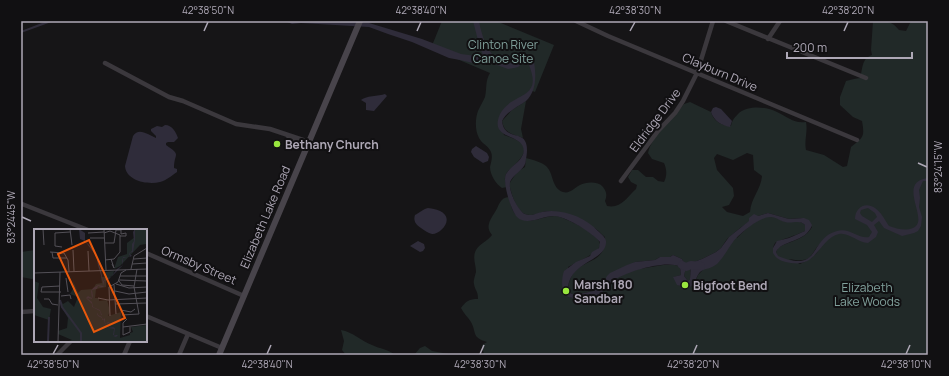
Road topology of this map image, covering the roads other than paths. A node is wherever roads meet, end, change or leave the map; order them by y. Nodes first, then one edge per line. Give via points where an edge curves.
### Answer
1 (360, 21) edge
2 (576, 21) edge
3 (713, 21) edge
4 (726, 21) edge
5 (780, 21) edge
6 (768, 39) junction
7 (105, 63) dead end
8 (696, 73) junction
9 (866, 78) dead end
10 (857, 140) dead end
11 (308, 144) junction
12 (621, 181) dead end
13 (22, 204) edge
14 (85, 229) edge
15 (147, 253) edge
16 (244, 296) junction
17 (34, 310) edge
18 (21, 312) edge
19 (147, 316) edge
20 (188, 334) junction
21 (70, 342) edge
22 (130, 342) edge
23 (222, 348) junction
24 (57, 355) edge
25 (124, 355) edge
26 (179, 355) edge
27 (218, 355) edge

1 - 11 street, Elizabeth Lake Road
2 - 8 street, Clayburn Drive
3 - 8 street, Eldridge Drive
4 - 6 street
5 - 6 street
6 - 9 street
7 - 11 street via 169,97 236,124 261,127
8 - 10 street, Clayburn Drive
8 - 12 street, Eldridge Drive via 679,107
11 - 16 street, Elizabeth Lake Road
13 - 14 street
15 - 16 street, Ormsby Street
16 - 23 street, Elizabeth Lake Road
17 - 18 street
19 - 20 street
20 - 23 street
20 - 26 street
21 - 24 street
22 - 25 street
23 - 27 street, Elizabeth Lake Road

